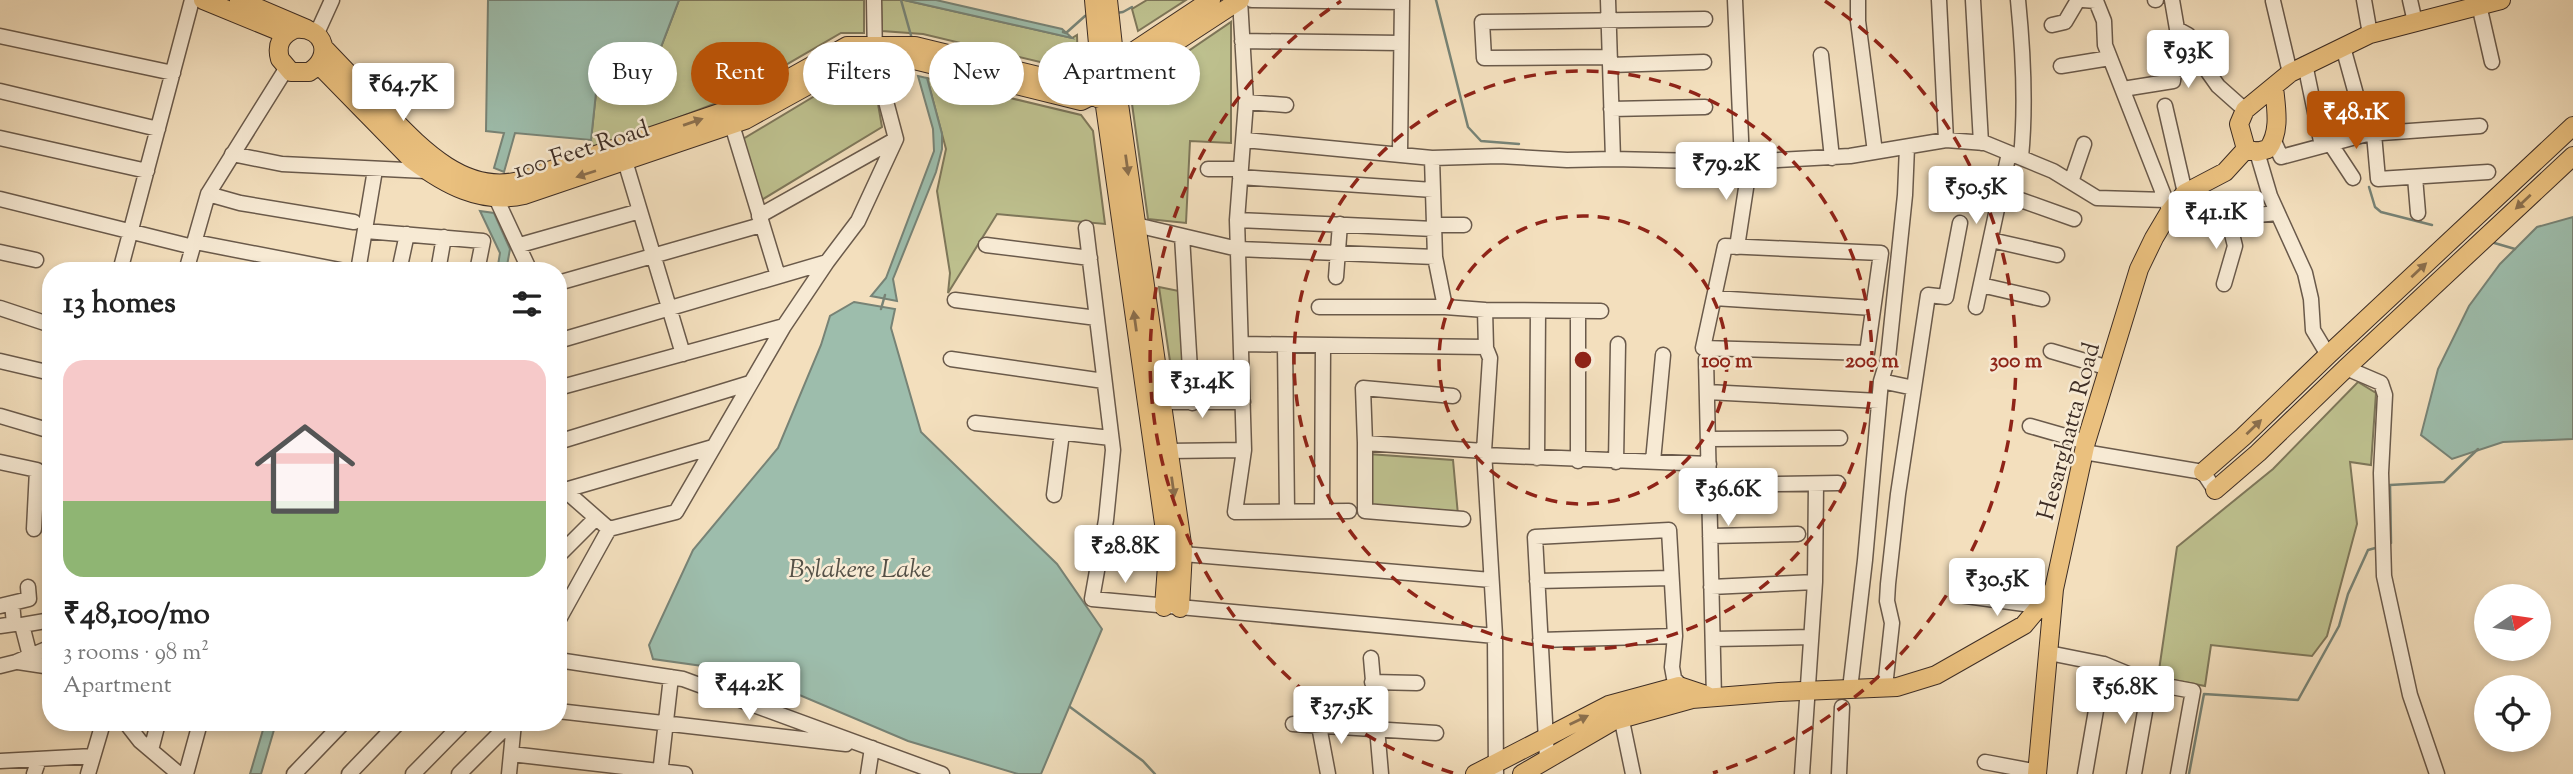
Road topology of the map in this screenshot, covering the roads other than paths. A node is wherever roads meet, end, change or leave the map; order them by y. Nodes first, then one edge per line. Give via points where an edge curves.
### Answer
1 (192, 0) edge
2 (203, 0) edge
3 (239, 0) edge
4 (332, 0) edge
5 (874, 0) edge
6 (1094, 0) edge
7 (1108, 0) edge
8 (1211, 0) edge
9 (1240, 0) edge
10 (1252, 0) edge
11 (1608, 0) edge
12 (1735, 0) edge
13 (1858, 0) edge
14 (1939, 0) edge
15 (1973, 0) edge
16 (2018, 0) edge
17 (2080, 0) edge
18 (2172, 0) edge
19 (2364, 0) edge
20 (2410, 0) edge
21 (2501, 0) edge
22 (1402, 1) edge
23 (2273, 1) edge
24 (2479, 5) junction
25 (1609, 19) junction
26 (1705, 19) dead end
27 (2415, 22) junction
28 (2052, 25) dead end
29 (286, 34) junction
30 (2370, 34) junction
31 (0, 36) edge
32 (1242, 41) junction
33 (875, 42) edge
34 (1109, 42) edge
35 (1112, 42) edge
36 (1135, 42) edge
37 (1141, 42) edge
38 (1401, 43) junction
39 (2343, 47) junction
40 (319, 48) junction
41 (1821, 55) dead end
42 (2110, 58) junction
43 (915, 60) edge
44 (1610, 61) junction
45 (1704, 62) dead end
46 (2201, 62) junction
47 (2492, 62) dead end
48 (2062, 66) dead end
49 (286, 69) junction
50 (2298, 69) junction
51 (803, 70) edge
52 (173, 73) junction
53 (803, 87) edge
54 (2274, 87) junction
55 (1038, 89) edge
56 (2123, 89) junction
57 (0, 91) edge
58 (1246, 102) junction
59 (887, 105) edge
60 (1102, 105) edge
61 (1103, 105) edge
62 (1286, 105) dead end
63 (2165, 106) dead end
64 (1705, 107) dead end
65 (1611, 109) junction
66 (2245, 110) junction
67 (732, 124) junction
68 (2480, 126) dead end
69 (2573, 126) edge
70 (158, 129) junction
71 (2370, 134) junction
72 (0, 138) edge
73 (895, 139) junction
74 (1245, 140) junction
75 (1946, 141) junction
76 (2274, 141) junction
77 (1981, 143) junction
78 (2084, 144) dead end
79 (2326, 144) junction
80 (1907, 147) junction
81 (2251, 150) junction
82 (1400, 152) dead end
83 (1875, 152) junction
84 (232, 154) junction
85 (2015, 155) junction
86 (2573, 156) edge
87 (1432, 158) junction
88 (1832, 158) junction
89 (1613, 159) junction
90 (625, 160) junction
91 (1746, 162) junction
92 (1208, 169) dead end
93 (375, 170) junction
94 (147, 171) junction
95 (426, 171) junction
96 (2488, 172) dead end
97 (1240, 173) junction
98 (2415, 177) junction
99 (2353, 178) dead end
100 (2071, 182) junction
101 (1433, 190) junction
102 (497, 191) junction
103 (2001, 193) junction
104 (2185, 193) junction
105 (208, 194) junction
106 (0, 200) edge
107 (2168, 206) junction
108 (640, 211) junction
109 (2277, 213) junction
110 (2418, 213) dead end
111 (2228, 218) junction
112 (2074, 219) dead end
113 (760, 220) junction
114 (1237, 220) junction
115 (1961, 223) dead end
116 (1340, 224) junction
117 (1136, 225) junction
118 (1464, 225) dead end
119 (360, 227) junction
120 (1434, 227) junction
121 (1086, 228) dead end
122 (131, 232) junction
123 (407, 234) junction
124 (1182, 236) junction
125 (444, 237) junction
126 (1991, 240) junction
127 (194, 245) junction
128 (520, 245) junction
129 (986, 245) dead end
130 (1737, 247) junction
131 (1238, 249) junction
132 (0, 252) edge
133 (1337, 253) junction
134 (2057, 255) dead end
135 (654, 256) junction
136 (1436, 257) junction
137 (1090, 258) junction
138 (36, 260) dead end
139 (123, 262) edge
140 (189, 262) edge
141 (269, 262) edge
142 (358, 262) edge
143 (401, 262) edge
144 (440, 262) edge
145 (479, 262) edge
146 (527, 262) edge
147 (827, 262) junction
148 (778, 276) junction
149 (1336, 276) dead end
150 (567, 280) edge
151 (2224, 284) dead end
152 (1981, 285) junction
153 (1714, 298) junction
154 (2042, 299) dead end
155 (955, 300) dead end
156 (1319, 307) dead end
157 (1445, 307) junction
158 (1873, 307) junction
159 (1976, 307) dead end
160 (670, 308) junction
161 (0, 309) edge
162 (1485, 310) junction
163 (1538, 311) junction
164 (1578, 311) junction
165 (1601, 311) dead end
166 (1097, 318) junction
167 (42, 322) edge
168 (784, 326) junction
169 (567, 338) edge
170 (1241, 344) junction
171 (1618, 344) dead end
172 (1284, 345) junction
173 (1323, 346) junction
174 (1486, 347) junction
175 (2051, 351) dead end
176 (683, 354) junction
177 (1663, 355) dead end
178 (2328, 355) junction
179 (951, 359) dead end
180 (1706, 359) dead end
181 (0, 360) edge
182 (2109, 368) junction
183 (2346, 368) junction
184 (42, 370) edge
185 (1104, 381) junction
186 (1881, 381) junction
187 (750, 383) junction
188 (567, 386) edge
189 (1914, 388) junction
190 (1707, 392) junction
191 (1454, 396) dead end
192 (1879, 401) junction
193 (1161, 402) junction
194 (1192, 402) junction
195 (1243, 402) junction
196 (0, 416) edge
197 (975, 423) dead end
198 (2030, 426) dead end
199 (42, 428) edge
200 (1062, 433) junction
201 (1111, 438) junction
202 (1840, 438) dead end
203 (567, 439) edge
204 (1709, 439) junction
205 (1365, 443) junction
206 (713, 447) junction
207 (2085, 447) junction
208 (1244, 450) junction
209 (1168, 451) junction
210 (1484, 453) junction
211 (1536, 458) junction
212 (1578, 461) junction
213 (1653, 461) junction
214 (1616, 462) junction
215 (0, 463) edge
216 (1709, 464) junction
217 (2203, 472) junction
218 (1838, 483) dead end
219 (1816, 484) junction
220 (1710, 485) junction
221 (567, 488) edge
222 (2215, 490) joint
223 (567, 492) edge
224 (1054, 495) dead end
225 (1287, 511) junction
226 (1322, 511) junction
227 (1349, 511) dead end
228 (596, 518) junction
229 (1463, 519) dead end
230 (34, 528) dead end
231 (609, 529) junction
232 (1798, 534) dead end
233 (1710, 536) junction
234 (567, 547) edge
235 (1182, 554) junction
236 (1865, 560) junction
237 (1891, 560) junction
238 (1671, 578) junction
239 (1492, 580) junction
240 (1537, 581) junction
241 (1815, 582) junction
242 (28, 587) dead end
243 (1711, 587) junction
244 (2054, 589) junction
245 (1959, 595) dead end
246 (6, 605) edge
247 (567, 605) edge
248 (2039, 606) junction
249 (1172, 607) junction
250 (42, 622) edge
251 (0, 626) edge
252 (1495, 636) junction
253 (1675, 636) junction
254 (1811, 637) junction
255 (1713, 639) junction
256 (1541, 640) junction
257 (42, 651) edge
258 (2049, 653) junction
259 (1371, 658) dead end
260 (23, 659) junction
261 (567, 661) edge
262 (42, 664) edge
263 (2104, 664) junction
264 (0, 666) edge
265 (671, 677) junction
266 (1372, 682) junction
267 (1417, 683) dead end
268 (2150, 683) junction
269 (1679, 686) junction
270 (1885, 687) junction
271 (1850, 689) junction
272 (1807, 691) junction
273 (1714, 698) junction
274 (1692, 699) junction
275 (1842, 707) dead end
276 (567, 712) edge
277 (1622, 722) dead end
278 (666, 723) junction
279 (1293, 724) dead end
280 (1319, 726) junction
281 (1376, 729) junction
282 (101, 731) edge
283 (133, 731) edge
284 (156, 731) edge
285 (198, 731) edge
286 (335, 731) edge
287 (390, 731) edge
288 (455, 731) edge
289 (504, 731) edge
290 (512, 731) edge
291 (1436, 733) dead end
292 (1546, 736) junction
293 (870, 748) junction
294 (151, 750) junction
295 (511, 754) junction
296 (93, 756) junction
297 (39, 759) junction
298 (1547, 759) junction
299 (0, 761) edge
300 (1985, 762) dead end
301 (1496, 768) edge
302 (661, 773) edge
303 (2038, 773) edge
304 (34, 774) edge
305 (88, 774) edge
306 (179, 774) edge
307 (186, 774) edge
308 (294, 774) edge
309 (349, 774) edge
310 (413, 774) edge
311 (458, 774) edge
312 (509, 774) edge
313 (685, 774) edge
314 (868, 774) edge
315 (942, 774) edge
316 (1328, 774) edge
317 (1381, 774) edge
318 (1475, 774) edge
319 (1522, 774) edge
320 (1633, 774) edge
321 (1802, 774) edge
322 (1839, 774) edge
323 (2085, 774) edge
324 (2134, 774) edge
325 (2178, 774) edge
326 (2437, 774) edge

1 - 52 street
2 - 29 main road
3 - 40 main road, 100 Feet Road
4 - 40 street
5 - 33 street
6 - 34 main road
7 - 35 main road
8 - 36 main road
9 - 32 street
9 - 37 main road
10 - 22 street
11 - 25 street
12 - 91 street
13 - 83 street
14 - 75 street
15 - 77 street
16 - 85 street via 2023,137
17 - 28 street via 2065,22
17 - 42 street via 2096,1
18 - 46 street via 2177,29 2188,35
19 - 30 street
20 - 27 street
21 - 24 main road
22 - 38 street
23 - 50 street
24 - 27 main road
24 - 47 street
25 - 26 street
25 - 44 street
25 - 44 street via 1482,22 1483,58
27 - 30 main road
29 - 40 main road via 301,29
29 - 49 main road via 278,49
30 - 39 main road
31 - 52 street
32 - 38 street
32 - 58 street
38 - 82 street
39 - 50 main road
39 - 71 street
40 - 49 main road via 303,74
40 - 95 main road, 100 Feet Road
40 - 102 main road, 100 Feet Road via 421,148
41 - 88 street
42 - 48 street
42 - 56 street
43 - 55 main road, 100 Feet Road via 932,57
44 - 45 street
44 - 65 street
46 - 56 street via 2174,71 2173,80
46 - 66 street via 2218,86
49 - 84 street
50 - 54 main road
50 - 79 street
102 -> 51 main road, 100 Feet Road via 740,106
52 - 70 street
53 - 67 main road, 100 Feet Road
54 - 66 main road
54 - 76 main road
56 - 107 street
57 - 70 street
58 - 62 street
58 - 74 street
59 - 73 street
249 -> 60 main road via 1168,552
61 -> 117 main road
63 - 104 street
64 - 65 street
65 - 89 street
66 - 81 main road via 2239,124
67 - 90 main road, 100 Feet Road
67 - 113 street
68 - 71 street
178 -> 69 main road
70 - 94 street
71 - 79 street
71 - 98 street via 2378,180
72 - 94 street
73 - 113 street
73 - 147 street via 858,221
74 - 87 street
74 - 97 street
75 - 77 street
75 - 80 street
76 - 79 street via 2281,157
76 - 81 main road, Hesarghatta Road via 2268,149
77 - 85 street
78 - 100 street
79 - 99 street
80 - 83 street
80 - 186 street via 1890,344
81 - 104 main road, Hesarghatta Road via 2225,172
81 - 109 street
83 - 88 street
84 - 93 street via 282,164
84 - 105 street
85 - 100 street
85 - 103 street
86 -> 183 main road
87 - 89 street
87 - 101 street
88 - 91 street
89 - 91 street
90 -> 102 main road, 100 Feet Road
90 - 108 street
91 - 130 street
92 - 97 street
93 - 95 street
93 - 119 street
94 - 122 street
95 - 102 main road, 100 Feet Road via 455,187
96 - 98 street
97 - 101 street
97 - 114 street
98 - 110 street
100 - 107 street via 2097,198
101 - 120 street
102 - 128 street
103 - 112 street
103 - 126 street
104 - 107 main road, Hesarghatta Road
105 - 119 street
105 - 127 street
106 - 122 street
107 - 111 street
107 - 182 main road, Hesarghatta Road via 2139,270
108 - 128 street
108 - 135 street
109 - 111 street
109 - 178 street via 2305,273 2313,330
111 - 151 street via 2235,246
113 - 135 street
113 - 148 street
114 - 116 street
114 - 131 street
115 - 189 street via 1946,297 1928,295
116 - 120 street
116 - 133 street
117 - 124 street
117 - 193 main road
118 - 120 street
119 - 123 street
119 - 142 street
120 - 136 street
121 - 137 street
122 - 127 street
122 - 139 street
123 - 125 street
123 - 143 street
124 - 131 street
124 - 194 street
125 - 144 street
125 - 145 street via 483,240
126 - 134 street
126 - 152 street
127 - 140 street
127 - 141 street
128 - 146 street
129 - 137 street
130 - 153 street via 1725,246
130 - 158 street via 1881,253
131 - 133 street
131 - 170 street
132 - 138 street
133 - 136 street
133 - 149 street
135 - 150 street
135 - 160 street
136 - 157 street
137 - 166 street
147 - 148 street
147 - 168 street
148 - 160 street
152 - 154 street
152 - 159 street
153 - 158 street
153 - 158 street via 1703,348 1867,353
155 - 166 street
156 - 157 street
157 - 162 street
160 - 169 street
160 - 176 street
161 - 167 street
162 - 163 street
162 - 174 street
163 - 164 street
163 - 211 street
164 - 165 street
164 - 212 street
166 - 185 street
168 - 176 street
168 - 187 street
170 - 172 street
170 - 195 street
171 - 214 street
172 - 173 street
172 - 225 street
173 - 174 street
173 - 226 street
174 - 210 street via 1490,359
175 - 182 street
176 - 188 street
177 - 213 street
217 -> 178 main road
179 - 185 street
180 - 190 street
181 - 184 street
182 - 207 main road, Hesarghatta Road
183 - 222 main road
183 - 326 street via 2381,383 2385,396 2381,473 2384,576 2410,695
185 - 201 street
186 - 189 street
186 - 192 street
187 - 203 street
187 - 206 street
189 - 237 street
190 - 192 street
190 - 204 street
191 - 205 street via 1363,388
192 - 236 street
193 - 194 street
193 - 209 main road
194 - 195 street
195 - 208 street
196 - 199 street
197 - 200 street
198 - 207 street
200 - 201 street
200 - 224 street
201 - 249 street via 1106,520 1092,598
202 - 204 street
204 - 216 street
205 - 210 street
205 - 229 street via 1364,510
206 - 221 street
206 - 231 street via 676,512
207 - 217 street
207 - 244 main road, Hesarghatta Road
208 - 209 street
208 - 225 street via 1235,512
209 -> 235 main road
210 - 211 street
210 - 239 street
211 - 212 street
212 - 214 street
213 - 214 street
213 - 216 street
215 - 230 street via 37,470
216 - 220 street
217 - 222 street
218 - 219 street
219 - 220 street
219 - 241 street
220 - 233 street
223 - 228 street
225 - 226 street
226 - 227 street
228 - 231 street
228 - 234 street
231 - 247 street
232 - 233 street
233 - 243 street
235 - 239 street
235 - 249 main road
236 - 237 street
236 - 271 street
237 - 270 street via 1887,601 1892,623
238 - 240 street
238 - 240 street via 1669,530 1535,537
238 - 253 street
239 - 252 street
240 - 256 street
241 - 243 street
241 - 254 street
242 - 246 street via 29,599
243 - 255 street
244 - 248 main road, Hesarghatta Road
244 - 258 main road
245 - 248 street
246 - 251 street via 14,624
248 - 270 main road, Hesarghatta Road via 2024,625 1936,675
249 - 252 street
250 - 260 street via 22,625
252 - 301 street
253 - 256 street
253 - 269 street via 1672,667
254 - 255 street
254 - 272 street
255 - 273 street
256 - 292 street
257 - 260 street
258 - 263 street
258 - 303 main road
259 - 266 street
260 - 262 street
260 - 264 street
261 - 265 street
263 - 268 street
263 - 323 street
265 - 278 street
265 - 293 street
266 - 267 street
266 - 281 street
268 - 324 street
268 - 325 street via 2193,691
269 - 273 main road, Hesarghatta Road
269 - 274 street
292 -> 269 main road via 1609,705
270 - 271 main road, Hesarghatta Road
271 - 272 main road, Hesarghatta Road
272 - 273 main road, Hesarghatta Road
272 - 321 street
273 - 274 main road, Hesarghatta Road
274 - 298 main road, Hesarghatta Road via 1613,721
275 - 322 street
276 - 278 street
277 - 320 street
278 - 293 street
278 - 302 street
279 - 280 street
280 - 281 street
280 - 316 street
281 - 291 street
281 - 317 street
282 - 296 street
283 - 294 street
284 - 294 street
285 - 307 street
286 - 308 street
287 - 309 street
288 - 310 street
289 - 311 street
290 - 295 street
292 - 298 street
292 - 301 main road
293 - 314 street
293 - 315 street
294 - 306 street
295 - 302 street
295 - 312 street
296 - 297 street
296 - 305 street
297 - 299 street
297 - 304 street
298 - 319 main road, Hesarghatta Road
300 - 303 street
301 - 318 main road
302 - 313 street

